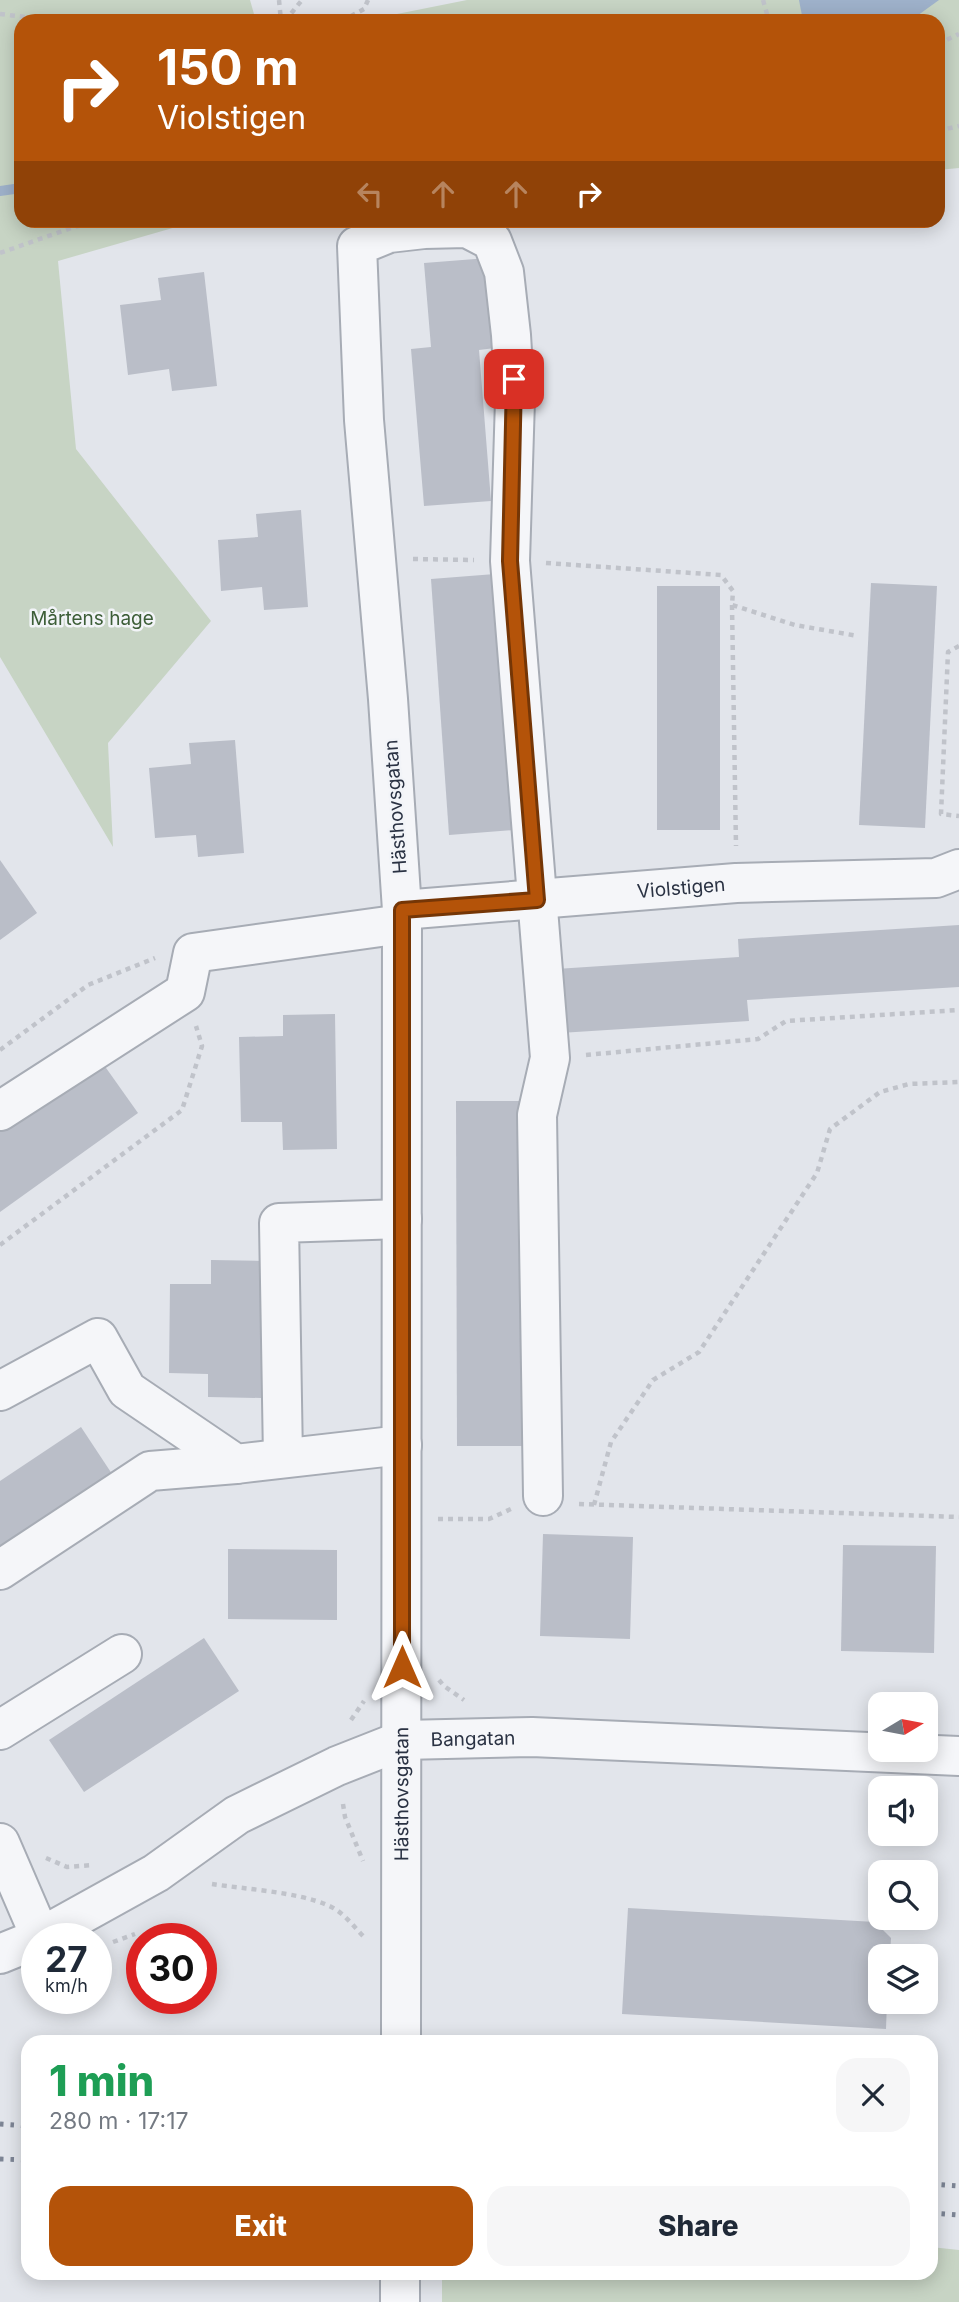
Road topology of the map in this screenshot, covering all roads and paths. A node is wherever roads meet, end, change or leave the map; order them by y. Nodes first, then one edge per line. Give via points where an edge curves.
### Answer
1 (302, 0) edge
2 (368, 0) edge
3 (289, 14) edge
4 (355, 14) edge
5 (74, 228) edge
6 (0, 253) edge
7 (408, 559) dead end
8 (510, 561) junction
9 (733, 605) junction
10 (858, 636) dead end
11 (959, 646) edge
12 (959, 816) edge
13 (959, 869) edge
14 (736, 873) junction
15 (537, 900) junction
16 (402, 917) junction
17 (186, 992) junction
18 (959, 1010) edge
19 (550, 1058) junction
20 (959, 1082) edge
21 (0, 1111) edge
22 (402, 1219) junction
23 (0, 1245) edge
24 (0, 1391) edge
25 (402, 1445) junction
26 (283, 1458) junction
27 (236, 1464) junction
28 (542, 1496) junction
29 (594, 1505) junction
30 (959, 1517) edge
31 (437, 1519) dead end
32 (0, 1570) edge
33 (122, 1654) dead end
34 (366, 1695) dead end
35 (348, 1723) dead end
36 (0, 1730) edge
37 (403, 1740) junction
38 (959, 1756) edge
39 (0, 1843) edge
40 (212, 1884) dead end
41 (32, 1923) edge
42 (67, 1923) edge
43 (21, 1946) edge
44 (373, 1946) dead end
45 (0, 1954) edge
46 (401, 2035) edge
47 (400, 2280) edge
48 (400, 2302) edge

1 - 3 path
2 - 4 path via 365,9
5 - 6 path
7 - 8 path
8 - 9 path via 721,575 733,591
8 - 15 street
8 - 16 street, Hästhovsgatan via 515,400 504,272 492,241 467,228 425,229 389,233 357,246 363,421
9 - 10 path via 795,625
9 - 14 path
11 - 12 path via 948,652 941,814
13 - 14 street, Violstigen via 936,878
14 - 15 street, Violstigen
15 - 16 street, Violstigen
15 - 19 street
16 - 17 street, Violstigen via 193,953
16 - 22 street, Hästhovsgatan
17 - 21 street
17 - 23 path via 202,1046 181,1110
18 - 19 path via 786,1021 758,1039
19 - 28 street via 537,1115
20 - 29 path via 909,1084 880,1092 830,1129 817,1173 699,1352 653,1380 611,1441
22 - 25 street, Hästhovsgatan
22 - 26 street via 279,1223
24 - 27 street via 98,1338 127,1390
25 - 26 street
25 - 37 street, Hästhovsgatan
26 - 27 street
27 - 32 street via 150,1471
28 - 29 path via 557,1503
28 - 31 path via 489,1519
29 - 30 path
33 - 36 street
34 - 35 path
37 - 38 street, Bangatan via 532,1737
37 - 42 street, Bangatan via 237,1815 156,1873
37 - 46 street, Hästhovsgatan
39 - 41 street
40 - 44 path via 327,1904 341,1912
43 - 45 street, Bangatan
47 - 48 street

